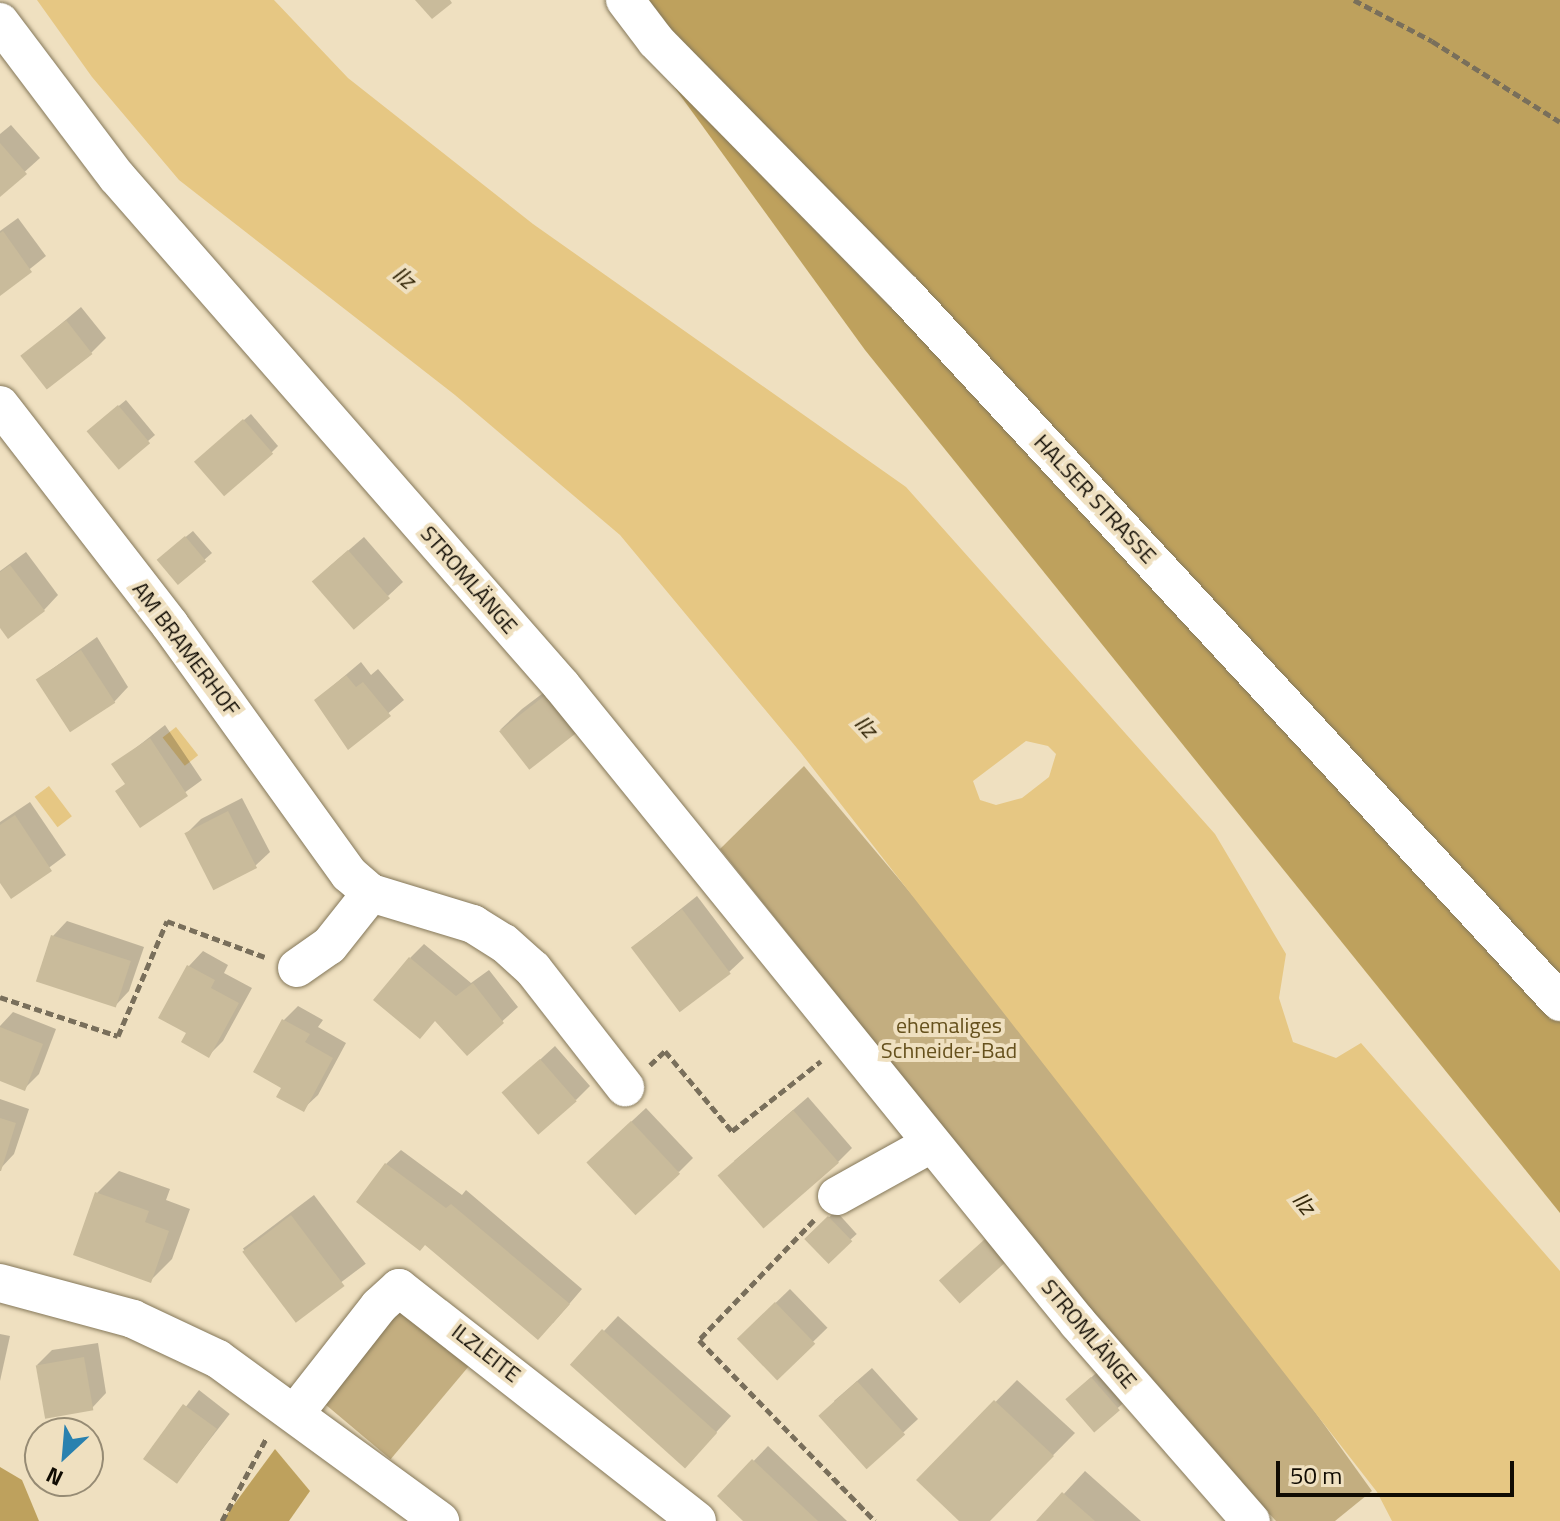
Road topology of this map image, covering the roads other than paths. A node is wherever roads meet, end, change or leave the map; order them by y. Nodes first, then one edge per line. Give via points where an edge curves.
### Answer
1 (625, 0) edge
2 (0, 22) edge
3 (0, 405) edge
4 (371, 893) junction
5 (297, 968) road end
6 (1560, 1002) edge
7 (625, 1087) dead end
8 (931, 1144) junction
9 (837, 1196) road end
10 (0, 1283) edge
11 (283, 1422) junction
12 (440, 1521) edge
13 (697, 1521) edge
14 (1251, 1521) edge

1 - 6 street, HALSER STRASSE via 656,41 915,305
2 - 8 street, STROMLÄNGE via 117,177 561,685
3 - 4 street, AM BRAMERHOF via 170,625 349,874
4 - 5 street via 329,946
4 - 7 street, AM BRAMERHOF via 473,924 504,943 533,969
8 - 9 street
8 - 14 street, STROMLÄNGE
10 - 11 street via 133,1319 218,1359
11 - 12 street
11 - 13 street, ILZLEITE via 399,1288

